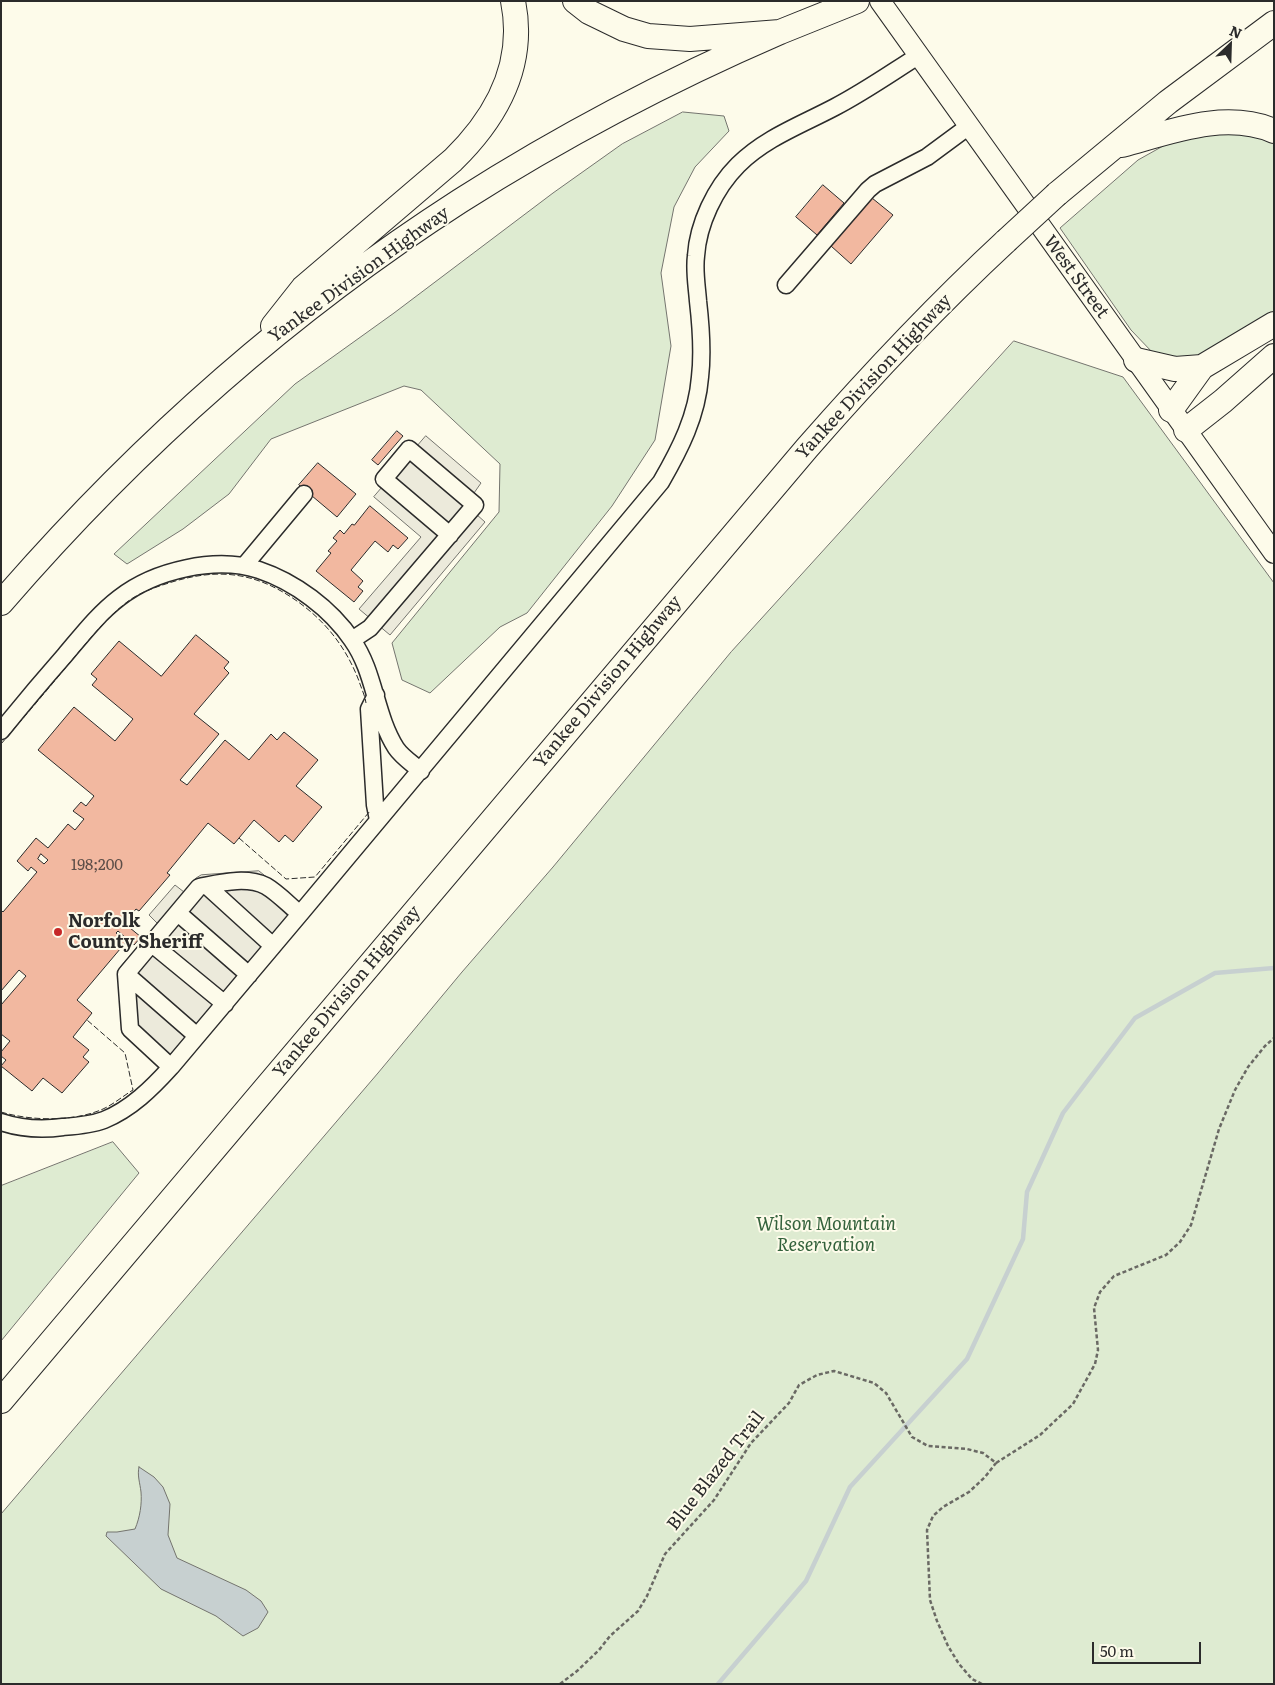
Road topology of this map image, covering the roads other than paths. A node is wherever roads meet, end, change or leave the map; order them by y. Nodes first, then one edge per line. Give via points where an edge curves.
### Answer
1 (513, 1) edge
2 (575, 1) edge
3 (880, 1) edge
4 (850, 4) edge
5 (1274, 23) edge
6 (780, 32) junction
7 (918, 56) junction
8 (969, 126) junction
9 (1274, 131) edge
10 (1113, 147) junction
11 (786, 285) dead end
12 (1274, 324) edge
13 (1274, 356) edge
14 (248, 359) junction
15 (1136, 360) junction
16 (1202, 368) junction
17 (1171, 410) junction
18 (1186, 430) junction
19 (304, 494) dead end
20 (450, 535) junction
21 (1274, 553) edge
22 (244, 566) junction
23 (1, 603) edge
24 (352, 640) junction
25 (376, 695) junction
26 (1, 731) edge
27 (421, 771) junction
28 (378, 820) junction
29 (207, 886) junction
30 (178, 913) junction
31 (300, 914) junction
32 (152, 944) junction
33 (273, 946) junction
34 (126, 974) junction
35 (248, 975) junction
36 (225, 1004) junction
37 (197, 1036) junction
38 (171, 1067) junction
39 (1, 1122) edge
40 (1, 1401) edge

1 - 14 highway via 515,49 506,82 490,118 452,160 303,288
2 - 6 highway via 611,24 648,36 690,39
3 - 7 main road, West Street
4 - 6 highway
5 - 10 highway, Yankee Division Highway via 1175,96
6 - 14 highway, Yankee Division Highway via 652,92 486,185 367,265
7 - 8 main road, West Street
7 - 27 lane via 849,99 773,138 726,179 705,217 696,256 701,329 700,377 690,423 679,450 661,482
8 - 11 lane via 927,157 868,190
8 - 15 main road, West Street
9 - 10 highway via 1249,124 1215,123
10 - 40 highway, Yankee Division Highway, bridge via 1006,241 859,388
12 - 16 highway
13 - 18 highway
14 - 23 highway, Yankee Division Highway via 122,473
15 - 16 highway via 1175,369
15 - 17 main road, West Street
16 - 17 highway
17 - 18 main road, West Street
18 - 21 main road, West Street
19 - 22 lane
20 - 20 lane via 474,505 409,449 384,478
20 - 24 lane via 370,628
22 - 24 lane via 273,575 307,596 338,622
22 - 26 lane via 215,565 173,571 131,589 96,618
24 - 25 lane
25 - 27 lane via 396,749
25 - 28 lane via 369,709
27 - 28 lane
28 - 31 lane
29 - 30 lane via 199,887
29 - 31 lane via 237,881 256,882 268,887
29 - 33 lane
30 - 32 lane
30 - 35 lane
31 - 33 lane
32 - 34 lane
32 - 36 lane
33 - 35 lane
34 - 37 lane
34 - 38 lane via 130,1029
35 - 36 lane
36 - 37 lane
37 - 38 lane
38 - 39 lane via 144,1094 103,1120 34,1129

